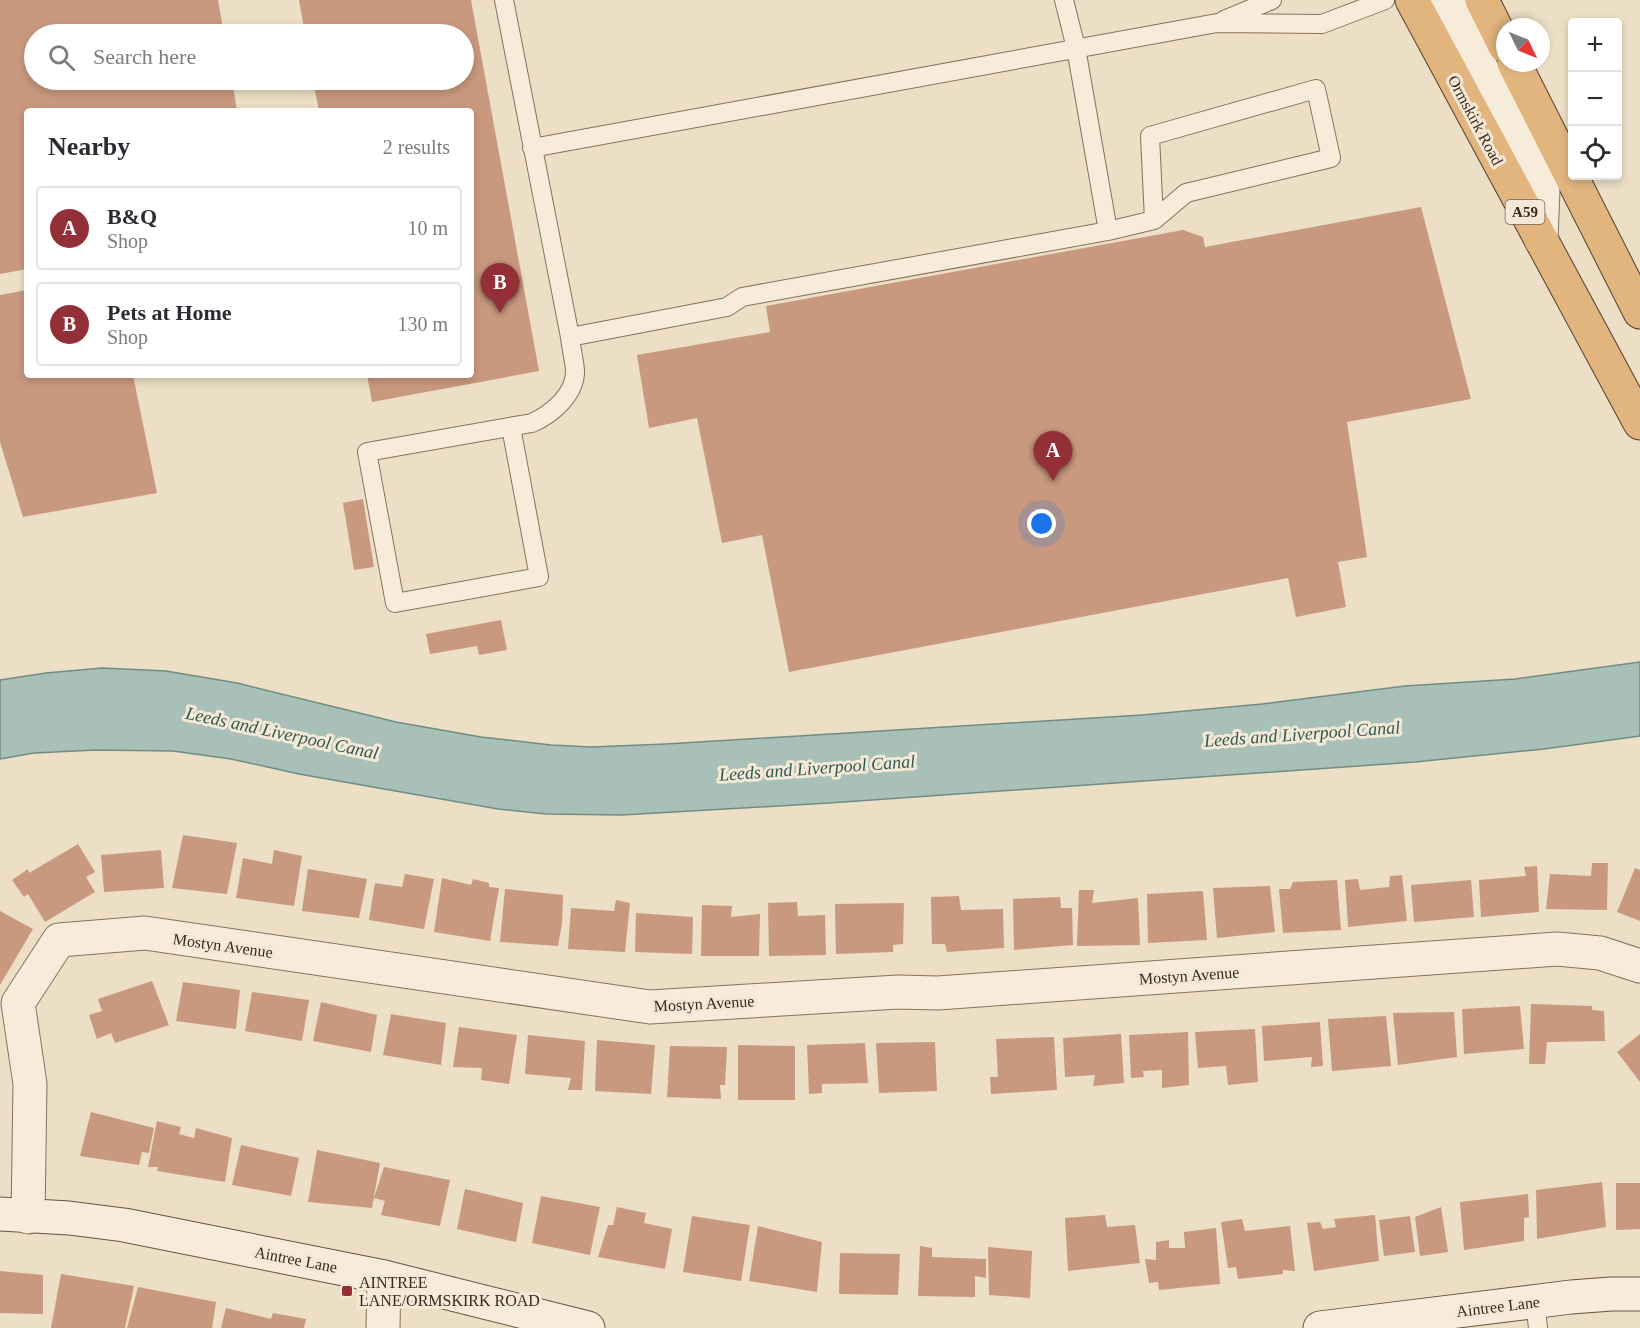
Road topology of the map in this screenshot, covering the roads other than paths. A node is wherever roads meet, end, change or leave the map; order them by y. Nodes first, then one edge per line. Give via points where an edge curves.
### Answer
1 (504, 0) edge
2 (1064, 0) edge
3 (1272, 0) edge
4 (1385, 0) edge
5 (1412, 0) edge
6 (1447, 0) edge
7 (1482, 0) edge
8 (1217, 23) junction
9 (1496, 28) edge
10 (1076, 48) junction
11 (1519, 72) edge
12 (532, 148) junction
13 (1154, 220) junction
14 (1108, 231) junction
15 (1540, 240) junction
16 (1640, 312) edge
17 (570, 337) junction
18 (1640, 423) edge
19 (511, 427) junction
20 (1640, 966) edge
21 (14, 1215) edge
22 (384, 1277) junction
23 (1640, 1294) edge
24 (1536, 1314) edge
25 (383, 1328) edge
26 (588, 1328) edge
27 (1320, 1328) edge

1 - 12 lane
2 - 10 lane
3 - 8 lane
4 - 8 lane via 1322,24
5 - 15 highway, Ormskirk Road / A59
6 - 15 street, Ormskirk Road / A59 via 1543,189
7 - 9 highway
8 - 10 lane
10 - 12 lane
10 - 14 lane
11 - 16 highway
12 - 17 lane
13 - 13 lane via 1150,136 1316,88 1331,158 1186,192
13 - 14 lane
14 - 17 lane via 742,297 727,307
15 - 18 highway, Ormskirk Road / A59
17 - 19 lane via 575,371 565,398 544,418
19 - 19 lane via 539,576 395,603 367,452
20 - 21 street, Mostyn Avenue via 1600,953 1557,949 950,992 650,1007 145,933 59,940 18,1003 30,1084
21 - 22 street, Aintree Lane via 124,1225
22 - 25 street
22 - 26 street, Aintree Lane
23 - 24 street, Aintree Lane via 1596,1294
24 - 27 street, Aintree Lane

